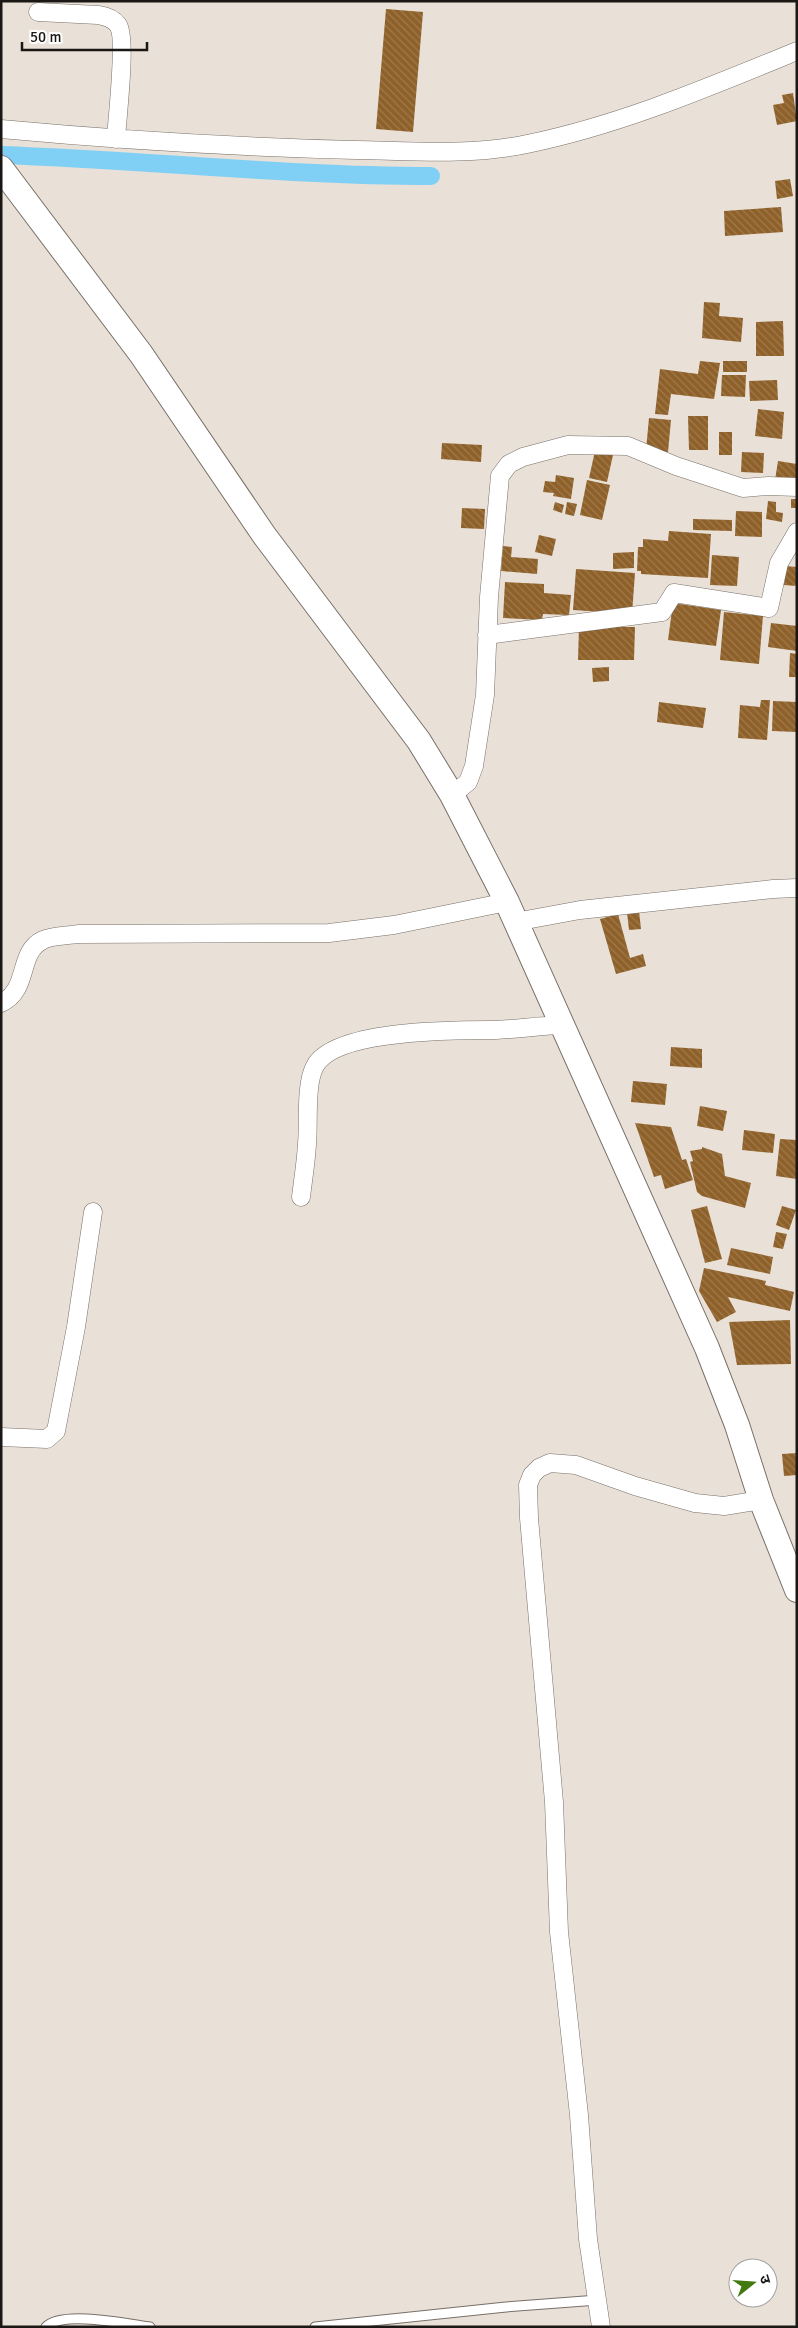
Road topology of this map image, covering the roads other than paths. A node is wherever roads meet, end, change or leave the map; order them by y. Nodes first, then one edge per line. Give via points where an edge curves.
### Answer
1 (38, 12) dead end
2 (797, 51) edge
3 (1, 129) edge
4 (116, 139) junction
5 (1, 168) edge
6 (797, 488) edge
7 (797, 532) edge
8 (487, 635) junction
9 (452, 796) junction
10 (797, 888) edge
11 (511, 912) junction
12 (1, 1004) edge
13 (560, 1025) junction
14 (301, 1197) dead end
15 (93, 1212) dead end
16 (1, 1437) edge
17 (761, 1500) junction
18 (797, 1590) edge
19 (598, 2300) junction
20 (46, 2327) edge
21 (150, 2327) edge
22 (315, 2327) edge
23 (601, 2327) edge

1 - 4 street via 98,15 118,24 122,57
2 - 4 street via 719,83 592,128 525,144 447,152
3 - 4 street
5 - 9 main road via 141,354 264,535 419,741
6 - 8 street via 742,488 628,446 568,445 523,457 509,464 500,476
7 - 8 street via 779,564 769,608 674,593 662,612
8 - 9 street via 485,695 474,766 468,782
9 - 11 main road
10 - 11 street via 580,910
11 - 12 street via 328,933 78,934 50,937 35,945 14,996
11 - 13 main road
13 - 14 street via 429,1031 370,1039 331,1050 320,1059 311,1075
13 - 17 main road via 706,1348 738,1425
15 - 16 street via 56,1431 47,1439
17 - 18 main road
17 - 19 street via 724,1506 695,1503 564,1463 550,1463 539,1468 528,1485 528,1518 554,1802 559,1932 580,2115 588,2239
19 - 22 lane via 506,2306
19 - 23 street
20 - 21 lane via 62,2320 84,2319

